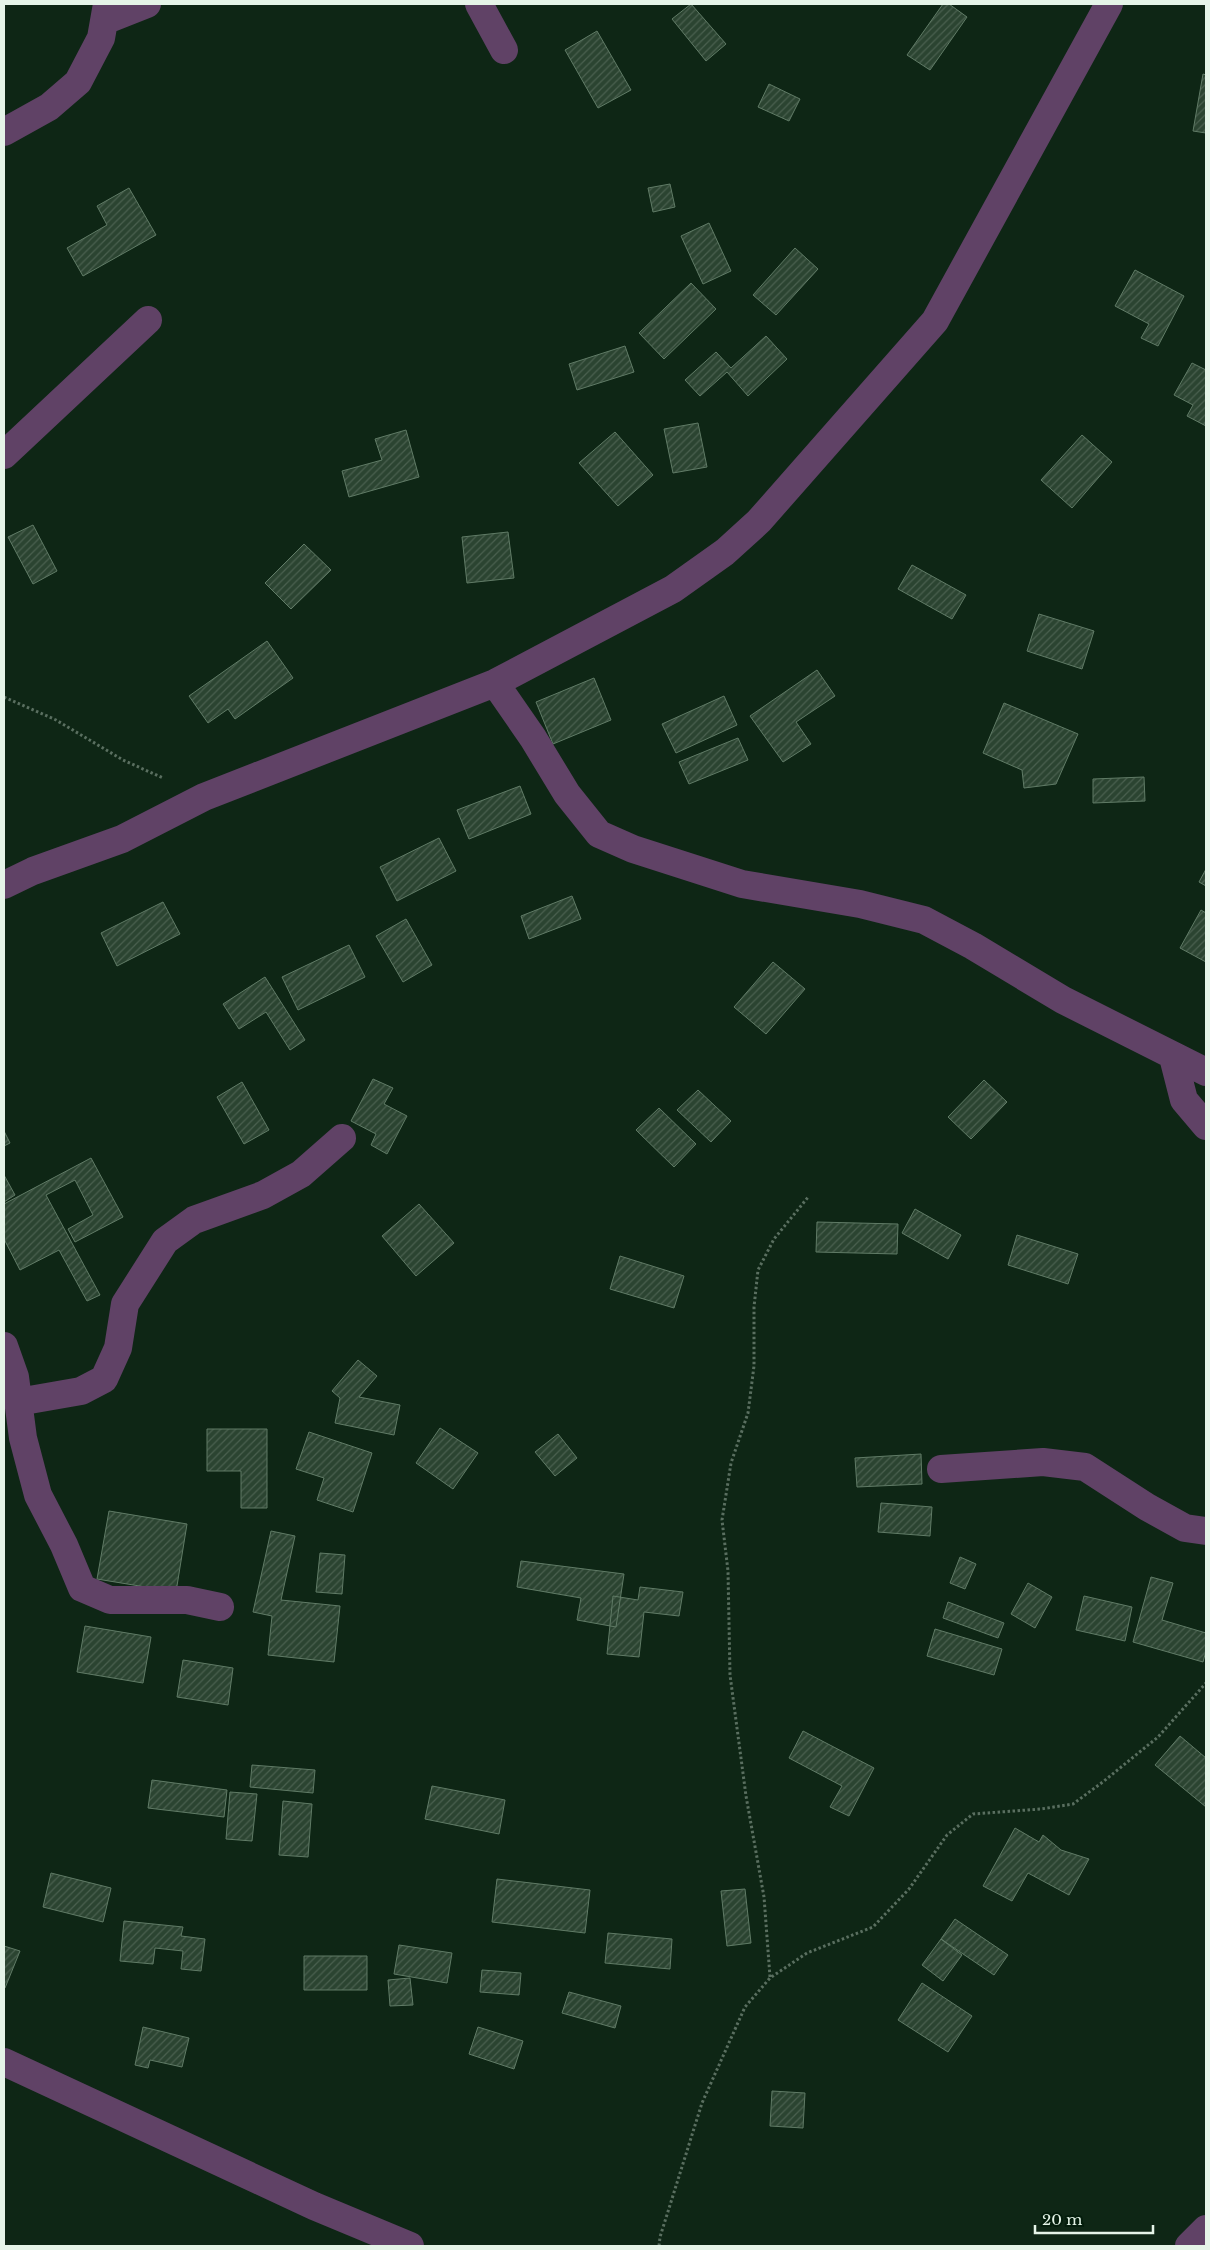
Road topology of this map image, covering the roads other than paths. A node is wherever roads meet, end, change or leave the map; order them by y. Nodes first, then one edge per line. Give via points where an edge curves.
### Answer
1 (147, 4) edge
2 (479, 4) edge
3 (1109, 4) edge
4 (106, 12) edge
5 (504, 50) dead end
6 (4, 132) edge
7 (148, 320) dead end
8 (4, 455) edge
9 (495, 683) junction
10 (4, 885) edge
11 (1173, 1056) junction
12 (1206, 1072) edge
13 (1206, 1126) edge
14 (342, 1138) dead end
15 (4, 1346) edge
16 (18, 1402) junction
17 (941, 1469) dead end
18 (1206, 1532) edge
19 (220, 1607) dead end
20 (4, 2062) edge
21 (1206, 2229) edge
22 (410, 2246) edge
23 (1189, 2246) edge

1 - 4 street
2 - 5 street
3 - 9 street via 935,321 759,521 725,552 674,589
4 - 6 street via 102,38 78,82 49,107
7 - 8 street
9 - 10 street via 204,797 122,840 33,870
9 - 11 street via 567,794 599,834 742,884 860,904 924,920 1063,1000
11 - 12 street
11 - 13 street via 1184,1100
14 - 16 street via 301,1174 263,1195 194,1220 165,1240 125,1304 118,1348 104,1379 81,1391
15 - 16 street via 15,1377
16 - 19 street via 23,1438 38,1495 82,1588 110,1600 187,1600
17 - 18 street via 1043,1462 1085,1467 1185,1528
20 - 22 street via 314,2206
21 - 23 street

